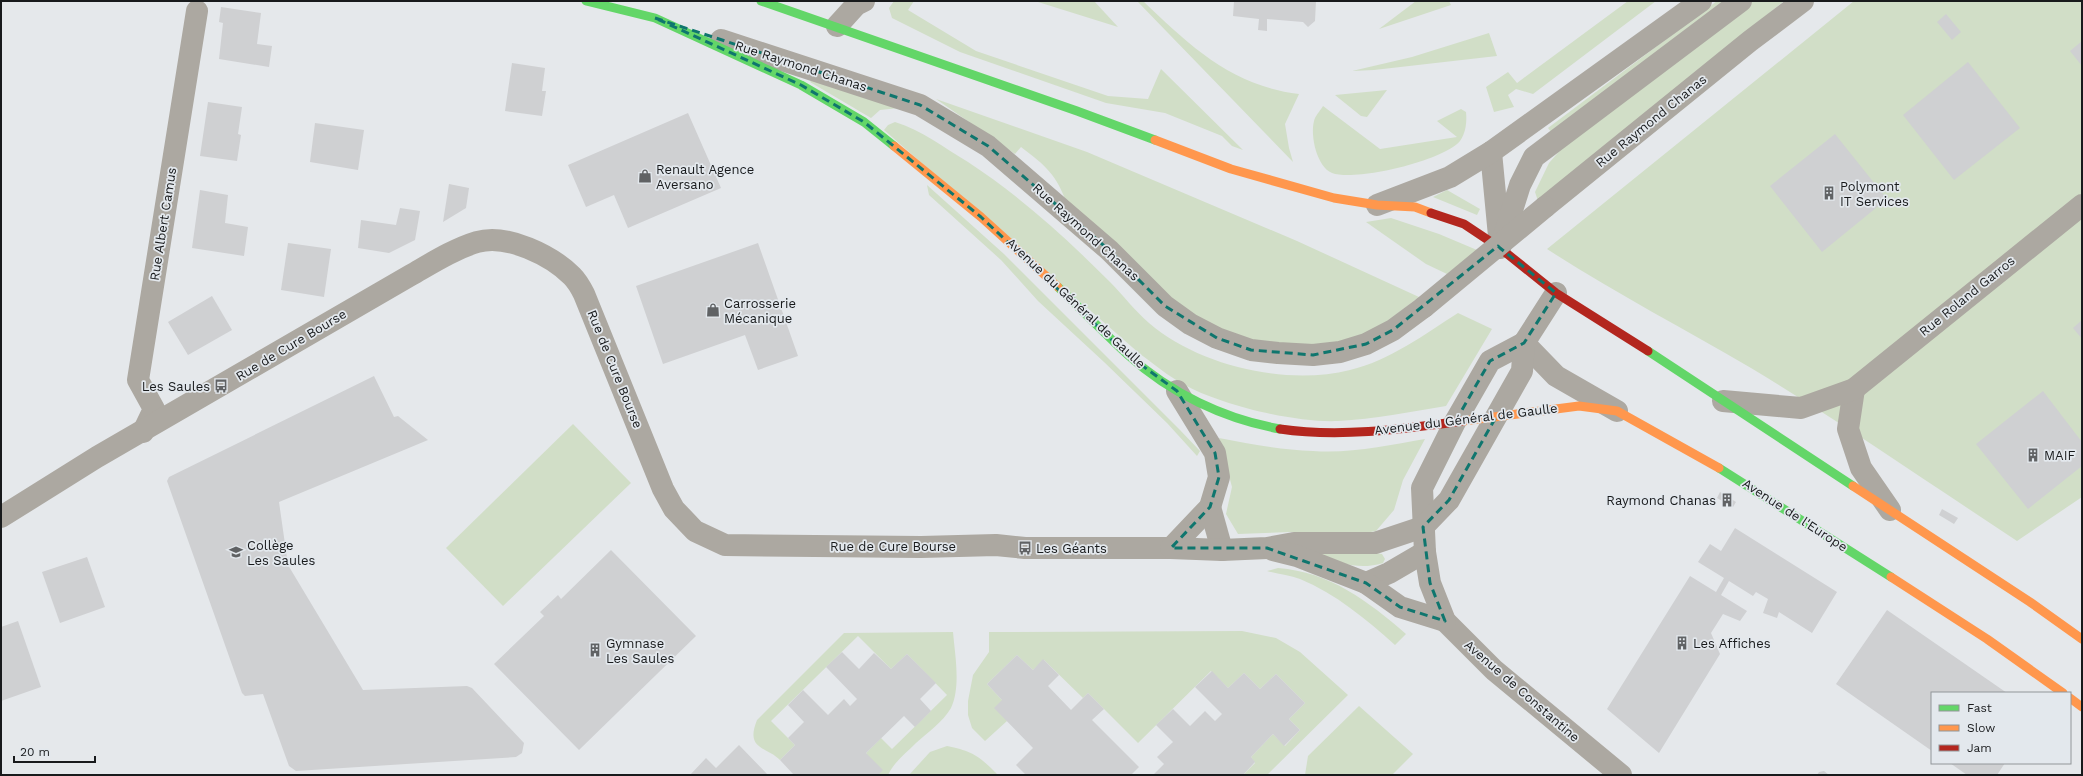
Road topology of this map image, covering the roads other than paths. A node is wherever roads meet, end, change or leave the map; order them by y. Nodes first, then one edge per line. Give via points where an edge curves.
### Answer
1 (586, 1) edge
2 (761, 1) edge
3 (864, 1) edge
4 (1701, 1) edge
5 (1741, 1) edge
6 (1803, 1) edge
7 (197, 11) dead end
8 (655, 18) junction
9 (837, 26) junction
10 (1491, 152) junction
11 (2082, 205) edge
12 (1377, 206) junction
13 (1500, 248) junction
14 (1556, 293) junction
15 (1524, 343) junction
16 (1854, 389) junction
17 (1177, 391) junction
18 (1723, 401) junction
19 (1617, 411) junction
20 (1496, 417) junction
21 (1455, 422) junction
22 (143, 432) junction
23 (1210, 507) junction
24 (1892, 513) junction
25 (1, 517) edge
26 (1423, 527) junction
27 (1171, 548) junction
28 (1267, 548) junction
29 (1222, 550) junction
30 (1425, 552) junction
31 (1366, 583) junction
32 (1445, 621) junction
33 (2082, 638) edge
34 (2062, 692) edge
35 (2071, 699) edge
36 (2082, 707) edge
37 (1611, 772) edge

1 - 8 main road, Avenue du Général de Gaulle
2 - 9 main road
3 - 9 street via 856,5
4 - 10 street
5 - 13 street via 1534,157 1520,184
6 - 8 street, Rue Raymond Chanas, bridge via 1750,41 1394,330 1366,344 1340,352 1313,355 1252,350 1217,338 1190,324 1165,306 1109,250 988,146 920,105
7 - 22 street, Rue Albert Camus via 138,380 154,409
8 - 17 main road, Avenue du Général de Gaulle via 801,85 864,122 1011,243 1129,356
9 - 12 main road via 1231,169 1328,197
10 - 12 street via 1450,177
10 - 13 street
11 - 16 street, Rue Roland Garros
12 - 13 main road via 1422,209 1464,224
13 - 14 main road
14 - 15 street
14 - 18 main road
15 - 19 street, Avenue de l'Europe via 1556,376
15 - 20 street via 1522,371
15 - 21 street, Avenue de Constantine via 1490,361
16 - 18 street, Rue Roland Garros via 1801,408
16 - 24 street via 1848,429 1861,468
17 - 21 main road, Avenue du Général de Gaulle via 1234,418 1278,430 1307,433 1402,429
17 - 23 street via 1201,428 1217,460 1218,477
18 - 24 main road
19 - 20 main road, Avenue du Général de Gaulle via 1579,406
19 - 34 main road, Avenue de l'Europe via 1739,479 1987,639
20 - 21 main road, Avenue du Général de Gaulle
20 - 26 street via 1449,500
21 - 26 street, Avenue de Constantine via 1422,488
22 - 25 street, Rue de Cure Bourse via 97,457
22 - 27 street, Rue de Cure Bourse via 449,254 478,242 498,240 518,244 540,253 573,277 584,294 663,489 683,520 695,531 725,545
23 - 27 street
23 - 29 street
24 - 33 main road
26 - 28 street, Rue de Cure Bourse via 1375,543 1294,543
26 - 30 street, Avenue de Constantine
27 - 29 street, Rue de Cure Bourse
28 - 29 street, Rue de Cure Bourse
28 - 31 street, Rue de Cure Bourse via 1297,556
30 - 31 street
30 - 32 street, Avenue de Constantine via 1430,583
31 - 32 street, Rue de Cure Bourse via 1400,607
32 - 37 street, Avenue de Constantine via 1494,670
35 - 36 main road

